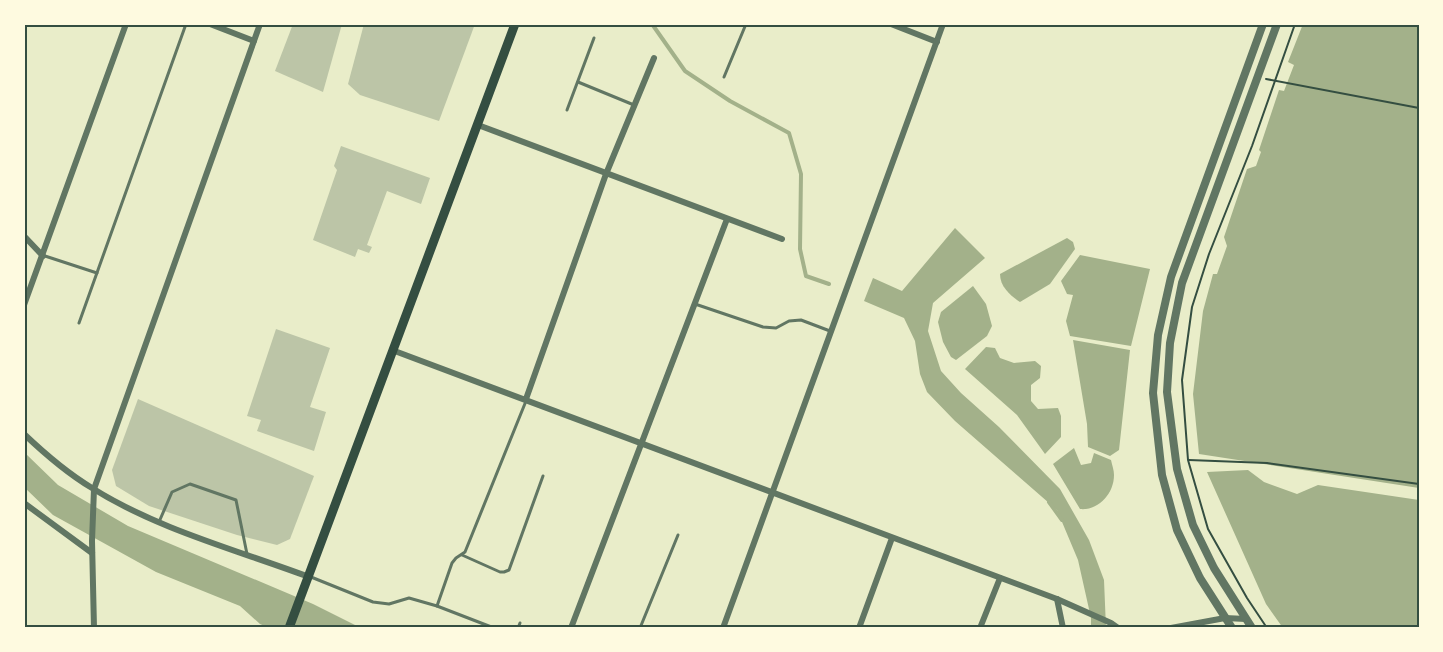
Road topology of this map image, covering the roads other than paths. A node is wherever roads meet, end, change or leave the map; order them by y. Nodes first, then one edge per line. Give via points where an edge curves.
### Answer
1 (126, 24) edge
2 (186, 24) edge
3 (210, 24) edge
4 (260, 24) edge
5 (515, 24) edge
6 (746, 24) edge
7 (891, 24) edge
8 (944, 24) edge
9 (1263, 24) edge
10 (1277, 24) edge
11 (594, 38) dead end
12 (254, 41) junction
13 (937, 42) junction
14 (654, 58) dead end
15 (724, 77) dead end
16 (578, 82) junction
17 (635, 105) junction
18 (567, 110) dead end
19 (478, 125) junction
20 (606, 174) junction
21 (728, 219) junction
22 (24, 236) edge
23 (782, 238) dead end
24 (43, 256) junction
25 (97, 273) junction
26 (695, 304) junction
27 (24, 305) edge
28 (79, 323) dead end
29 (832, 331) junction
30 (392, 350) junction
31 (526, 399) junction
32 (24, 434) edge
33 (641, 445) junction
34 (543, 476) dead end
35 (94, 489) junction
36 (773, 493) junction
37 (24, 502) edge
38 (159, 523) junction
39 (678, 535) dead end
40 (892, 538) junction
41 (92, 553) junction
42 (247, 554) junction
43 (462, 555) junction
44 (309, 577) junction
45 (999, 578) junction
46 (1057, 599) junction
47 (437, 606) junction
48 (1225, 618) junction
49 (1246, 619) junction
50 (520, 622) dead end
51 (94, 628) edge
52 (290, 628) edge
53 (494, 628) edge
54 (518, 628) edge
55 (571, 628) edge
56 (640, 628) edge
57 (723, 628) edge
58 (859, 628) edge
59 (981, 628) edge
60 (1063, 628) edge
61 (1118, 628) edge
62 (1171, 628) edge
63 (1232, 628) edge
64 (1252, 628) edge

1 - 24 street
2 - 25 lane
3 - 12 street
4 - 12 street
5 - 19 main road
6 - 15 lane
7 - 13 street
8 - 13 street
9 - 48 street via 1171,277 1158,335 1153,393 1162,475 1177,530
10 - 49 street via 1182,283 1170,343 1167,392 1177,469 1193,525
11 - 16 lane
12 - 35 street
13 - 29 street
14 - 17 street
16 - 17 lane
16 - 18 lane
17 - 20 street
19 - 20 street
19 - 30 main road
20 - 21 street
20 - 31 street
21 - 23 street
21 - 26 street
22 - 24 street
24 - 25 lane
24 - 27 street
25 - 28 lane
26 - 29 lane via 763,327 776,328 789,321 801,321
26 - 33 street
29 - 36 street
30 - 31 street
30 - 44 main road
31 - 33 street
31 - 43 lane
32 - 35 street
33 - 36 street
33 - 55 street
34 - 43 lane via 509,570 500,572
35 - 38 street
35 - 41 street
36 - 40 street
36 - 57 street
37 - 41 street
38 - 42 street
38 - 42 lane via 172,492 190,484 227,497 236,501
39 - 56 lane
40 - 45 street
40 - 58 street
41 - 51 street
42 - 44 street
43 - 47 lane via 452,563
44 - 47 lane via 381,604 409,598
44 - 52 main road
45 - 46 street
45 - 59 street
46 - 60 street
46 - 61 street
47 - 53 lane
48 - 49 street
48 - 62 street
48 - 63 street
49 - 64 street
50 - 54 lane

